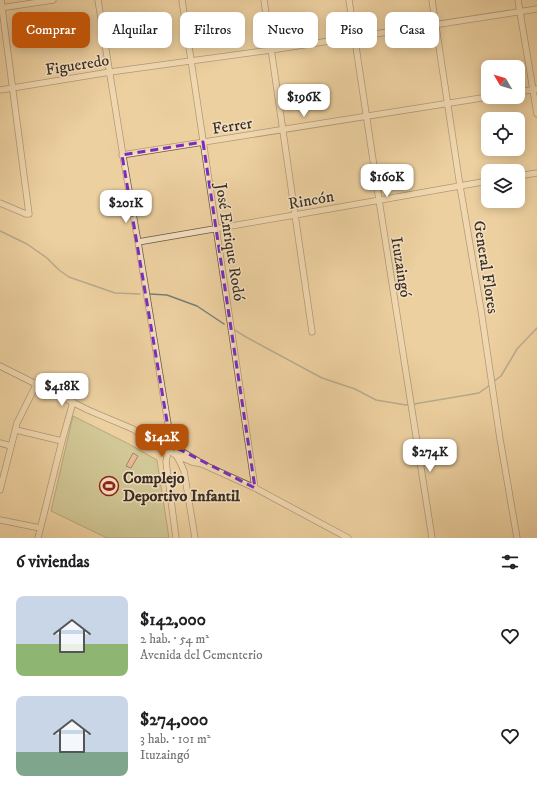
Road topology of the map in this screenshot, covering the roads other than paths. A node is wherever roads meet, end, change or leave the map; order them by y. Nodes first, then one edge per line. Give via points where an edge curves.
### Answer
1 (1, 0) edge
2 (53, 0) edge
3 (98, 0) edge
4 (182, 0) edge
5 (264, 0) edge
6 (349, 0) edge
7 (432, 0) edge
8 (518, 0) edge
9 (1, 8) edge
10 (537, 9) edge
11 (351, 12) edge
12 (434, 12) edge
13 (520, 12) junction
14 (439, 24) edge
15 (326, 41) edge
16 (439, 44) edge
17 (356, 48) edge
18 (271, 50) junction
19 (192, 62) junction
20 (110, 72) junction
21 (13, 88) junction
22 (0, 90) edge
23 (535, 90) edge
24 (525, 91) edge
25 (481, 98) edge
26 (448, 103) junction
27 (537, 114) edge
28 (366, 116) junction
29 (283, 130) junction
30 (203, 142) junction
31 (122, 155) junction
32 (537, 173) edge
33 (525, 175) edge
34 (481, 182) edge
35 (460, 186) junction
36 (379, 200) junction
37 (0, 203) edge
38 (295, 215) junction
39 (216, 229) junction
40 (138, 242) junction
41 (312, 332) dead end
42 (0, 366) edge
43 (36, 384) junction
44 (73, 402) junction
45 (16, 430) junction
46 (62, 441) junction
47 (0, 443) edge
48 (11, 446) junction
49 (169, 448) junction
50 (177, 452) junction
51 (255, 488) junction
52 (0, 490) edge
53 (0, 520) edge
54 (40, 528) junction
55 (38, 538) edge
56 (176, 538) edge
57 (195, 538) edge
58 (348, 538) edge
59 (432, 538) edge
60 (517, 538) edge

1 - 9 street
2 - 9 street
3 - 20 street
4 - 19 street, José Enrique Rodó
5 - 18 street
6 - 11 street, Ituzaingó
7 - 12 street, General Flores
8 - 13 street
9 - 21 street
10 - 13 street, Figueredo
13 - 14 street, Figueredo
13 - 23 street
15 - 18 street, Figueredo
16 - 26 street, General Flores
17 - 28 street, Ituzaingó
18 - 19 street, Figueredo
18 - 29 street
19 - 20 street, Figueredo
19 - 30 street, José Enrique Rodó
20 - 21 street, Figueredo
20 - 31 street
21 - 22 street, Figueredo
21 - 37 street via 29,214
23 - 24 street
23 - 27 street
25 - 26 street, Ferrer
26 - 28 street, Ferrer
26 - 35 street, General Flores
28 - 29 street, Ferrer
28 - 36 street, Ituzaingó
29 - 30 street, Ferrer
29 - 38 street
30 - 31 street, Ferrer
30 - 39 street, José Enrique Rodó
31 - 40 street
32 - 33 street
34 - 35 street, Rincón
35 - 36 street, Rincón
35 - 60 street, General Flores
36 - 38 street, Rincón
36 - 59 street, Ituzaingó
38 - 39 street, Rincón
38 - 41 street
39 - 40 street, Rincón
39 - 51 street, José Enrique Rodó
40 - 49 street via 169,430
42 - 43 street
43 - 44 street
43 - 45 street
44 - 46 street
44 - 49 street
45 - 46 street
45 - 48 street
46 - 54 street
47 - 48 street
48 - 52 street
49 - 50 street
49 - 56 street via 166,462
50 - 51 street via 192,462
50 - 57 street via 184,471
51 - 58 street
53 - 54 street
54 - 55 street

